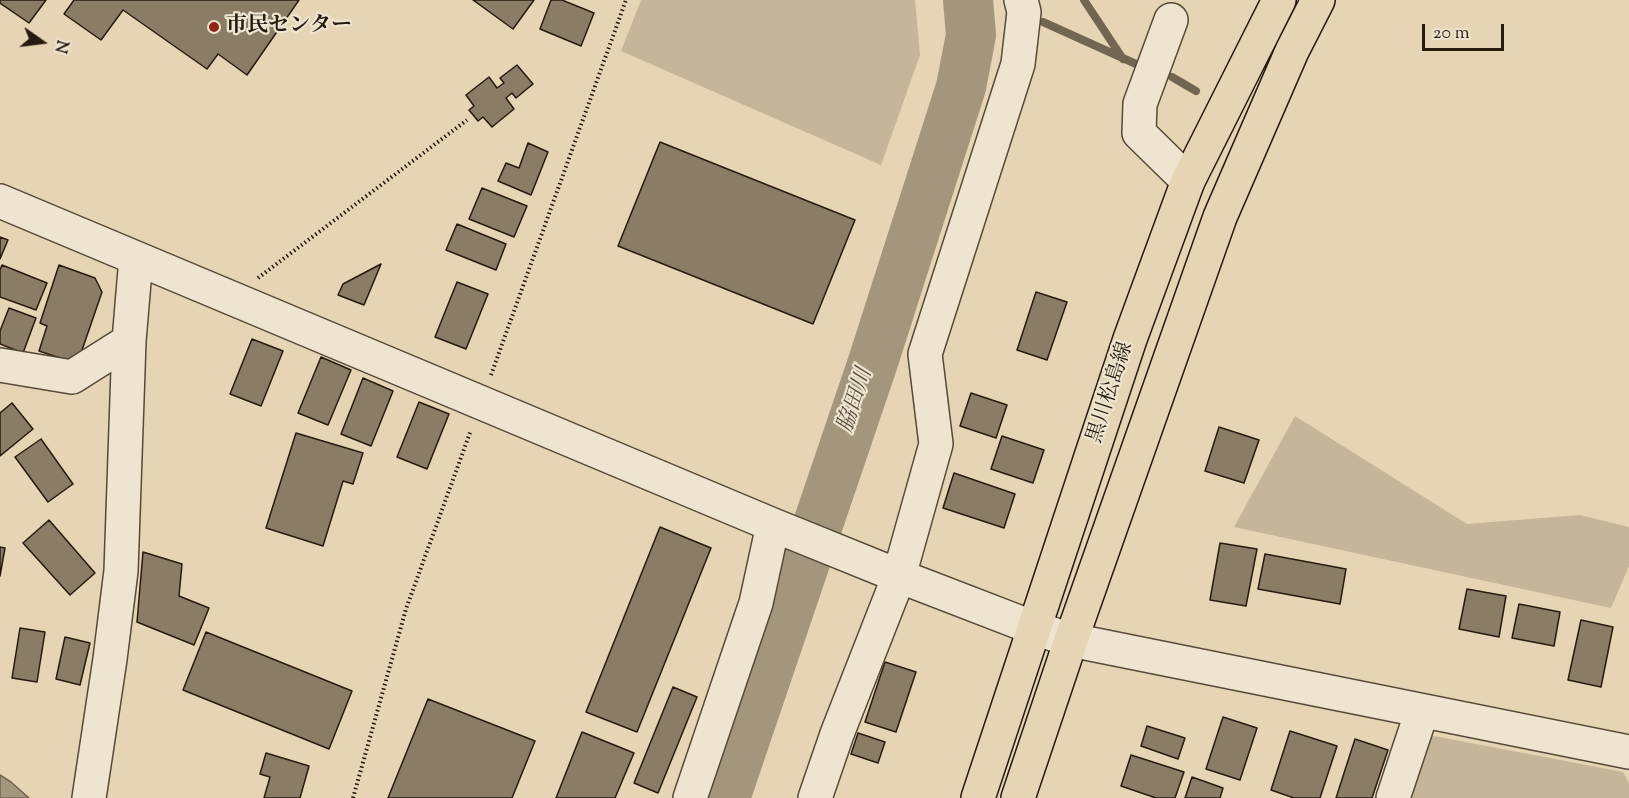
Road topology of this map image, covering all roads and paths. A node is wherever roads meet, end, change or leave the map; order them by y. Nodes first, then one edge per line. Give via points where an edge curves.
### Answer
1 (1021, 0) edge
2 (1279, 0) edge
3 (1318, 0) edge
4 (1171, 20) dead end
5 (466, 120) dead end
6 (1188, 181) junction
7 (0, 201) edge
8 (136, 258) junction
9 (231, 298) junction
10 (129, 341) junction
11 (0, 365) edge
12 (773, 525) junction
13 (899, 576) junction
14 (1034, 628) junction
15 (1071, 640) junction
16 (1422, 711) junction
17 (1629, 752) edge
18 (89, 798) edge
19 (690, 798) edge
20 (815, 798) edge
21 (978, 798) edge
22 (1018, 798) edge
23 (1393, 798) edge

1 - 13 street via 1024,12 1018,64 926,354 936,444
2 - 6 main road, 黒川松島線
3 - 15 main road, 黒川松島線 via 1220,218
4 - 6 street via 1140,104 1139,133
5 - 9 path
6 - 14 main road, 黒川松島線 via 1130,339
7 - 8 street
8 - 9 street
8 - 10 street
9 - 12 street
10 - 11 street via 72,377
10 - 18 street via 120,571
12 - 13 street
12 - 19 street via 756,603
13 - 14 street
13 - 20 street
14 - 15 street
14 - 21 main road, 黒川松島線
15 - 16 street
15 - 22 main road, 黒川松島線
16 - 17 street
16 - 23 street

